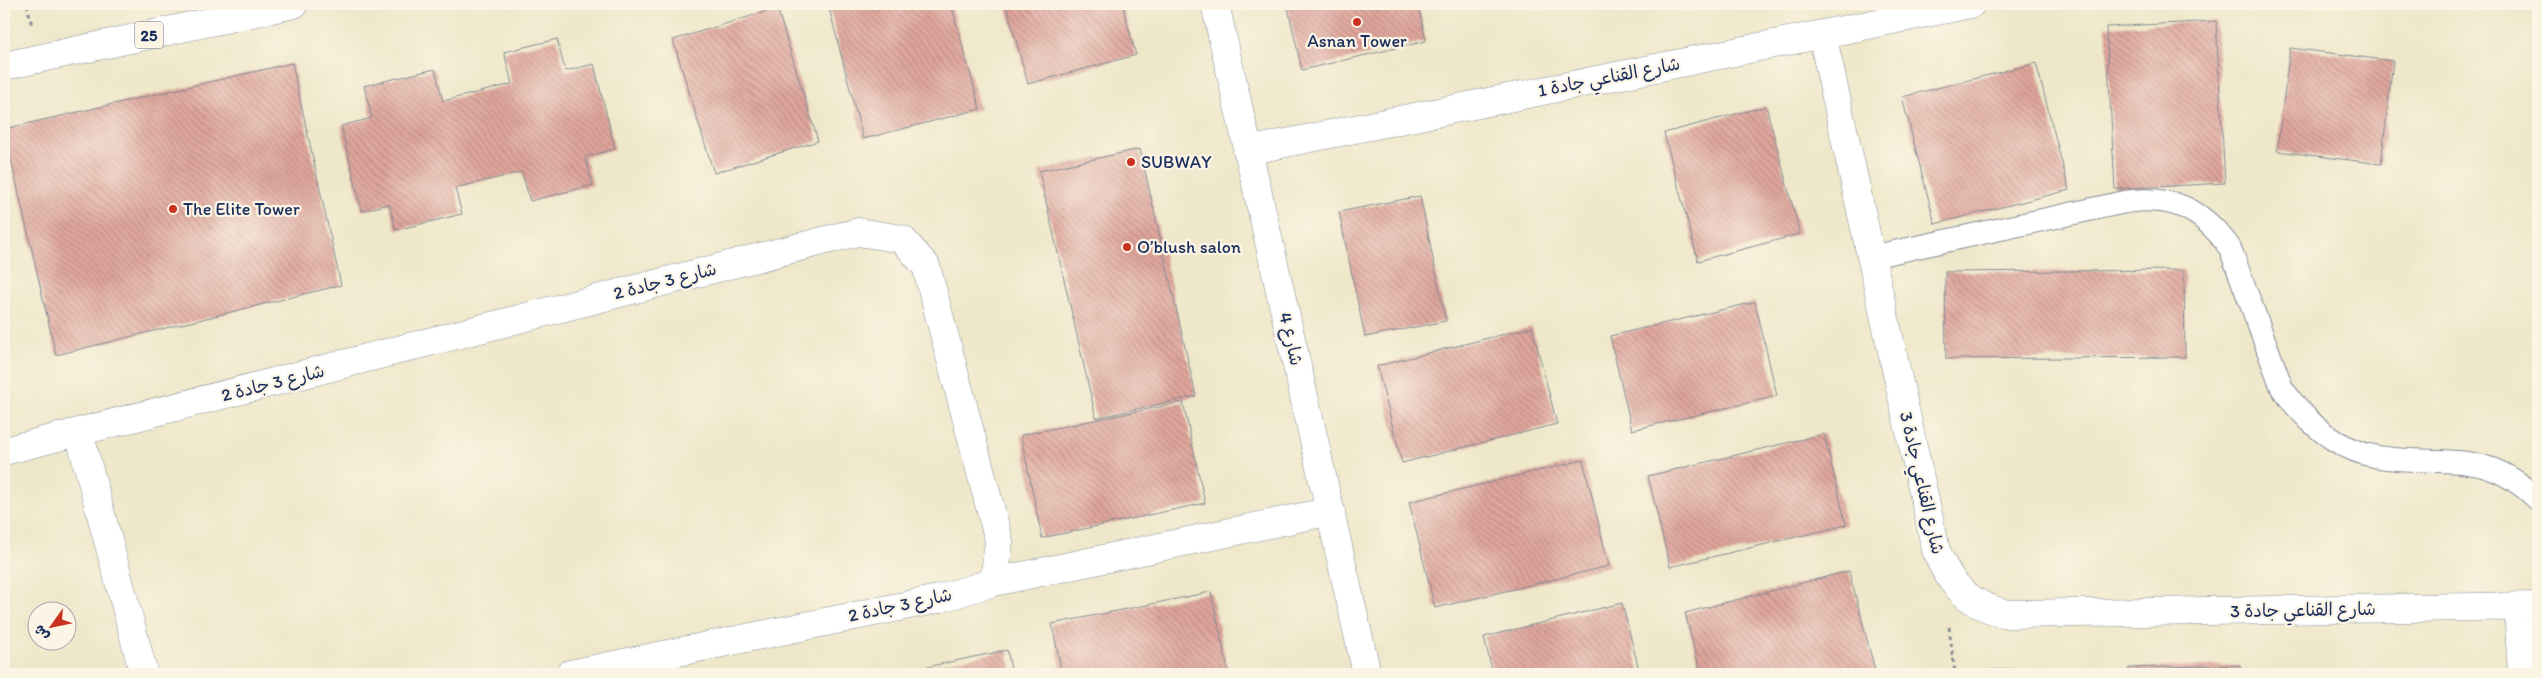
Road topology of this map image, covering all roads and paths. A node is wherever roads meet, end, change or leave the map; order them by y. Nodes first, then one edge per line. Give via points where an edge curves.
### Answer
1 (294, 4) edge
2 (1215, 4) edge
3 (1972, 4) edge
4 (1822, 34) junction
5 (4, 66) edge
6 (1247, 150) junction
7 (1871, 257) junction
8 (79, 433) junction
9 (4, 451) edge
10 (2538, 500) edge
11 (1331, 511) junction
12 (994, 582) junction
13 (2528, 606) edge
14 (144, 674) edge
15 (570, 674) edge
16 (1367, 674) edge
17 (2522, 674) edge

1 - 5 street, 25
2 - 6 street, شارع 4
3 - 4 street, شارع القناعي جادة 1
4 - 6 street, شارع القناعي جادة 1
4 - 7 street, شارع القناعي جادة 3
6 - 11 street, شارع 4
7 - 10 lane via 2125,202 2146,199 2186,207 2204,217 2230,248 2282,388 2313,426 2340,443 2378,457 2489,466 2508,475
7 - 13 street, شارع القناعي جادة 3 via 1936,550 1943,569 1955,586 1988,609 2028,614
8 - 9 street, شارع 3 جادة 2
8 - 12 street, شارع 3 جادة 2 via 858,232 902,239 926,266 999,541
8 - 14 street
11 - 12 street, شارع 3 جادة 2
11 - 16 street, شارع 4
12 - 15 street, شارع 3 جادة 2 via 938,598
13 - 17 street

